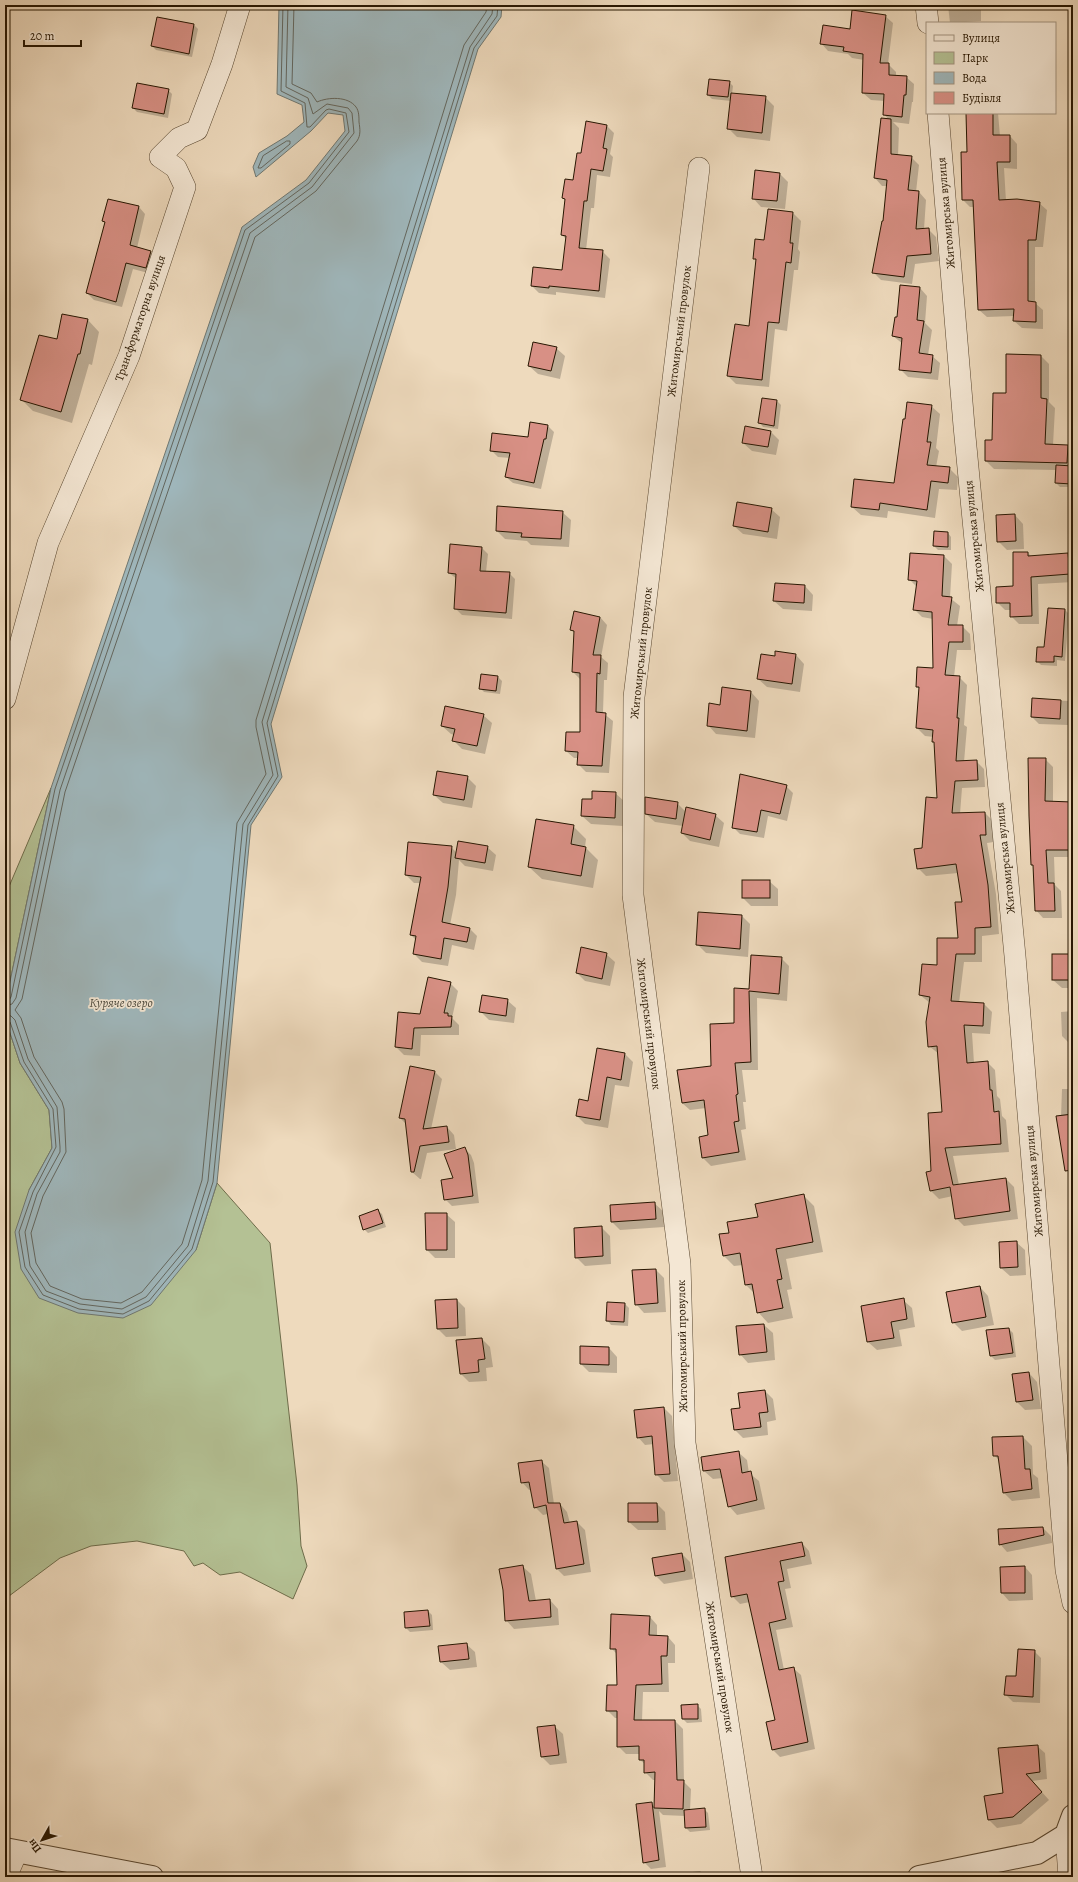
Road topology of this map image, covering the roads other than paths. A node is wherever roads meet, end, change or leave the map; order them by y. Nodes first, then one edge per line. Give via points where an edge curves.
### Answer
1 (240, 5) edge
2 (926, 5) edge
3 (928, 22) edge
4 (938, 114) edge
5 (699, 168) dead end
6 (5, 699) edge
7 (1073, 1603) edge
8 (1069, 1825) edge
9 (11, 1850) edge
10 (6, 1877) edge
11 (152, 1877) edge
12 (752, 1877) edge
13 (919, 1877) edge
14 (1069, 1877) edge

1 - 6 street, Трансформаторна вулиця via 222,64 197,130 179,138 160,157 176,168 185,187 129,356 48,543
2 - 3 street
4 - 7 street, Житомирська вулиця via 964,426 1015,956 1066,1570
5 - 12 street, Житомирський провулок via 634,697 633,895 680,1264 685,1443
8 - 13 street via 1037,1853
8 - 14 street
9 - 10 street
9 - 11 street

